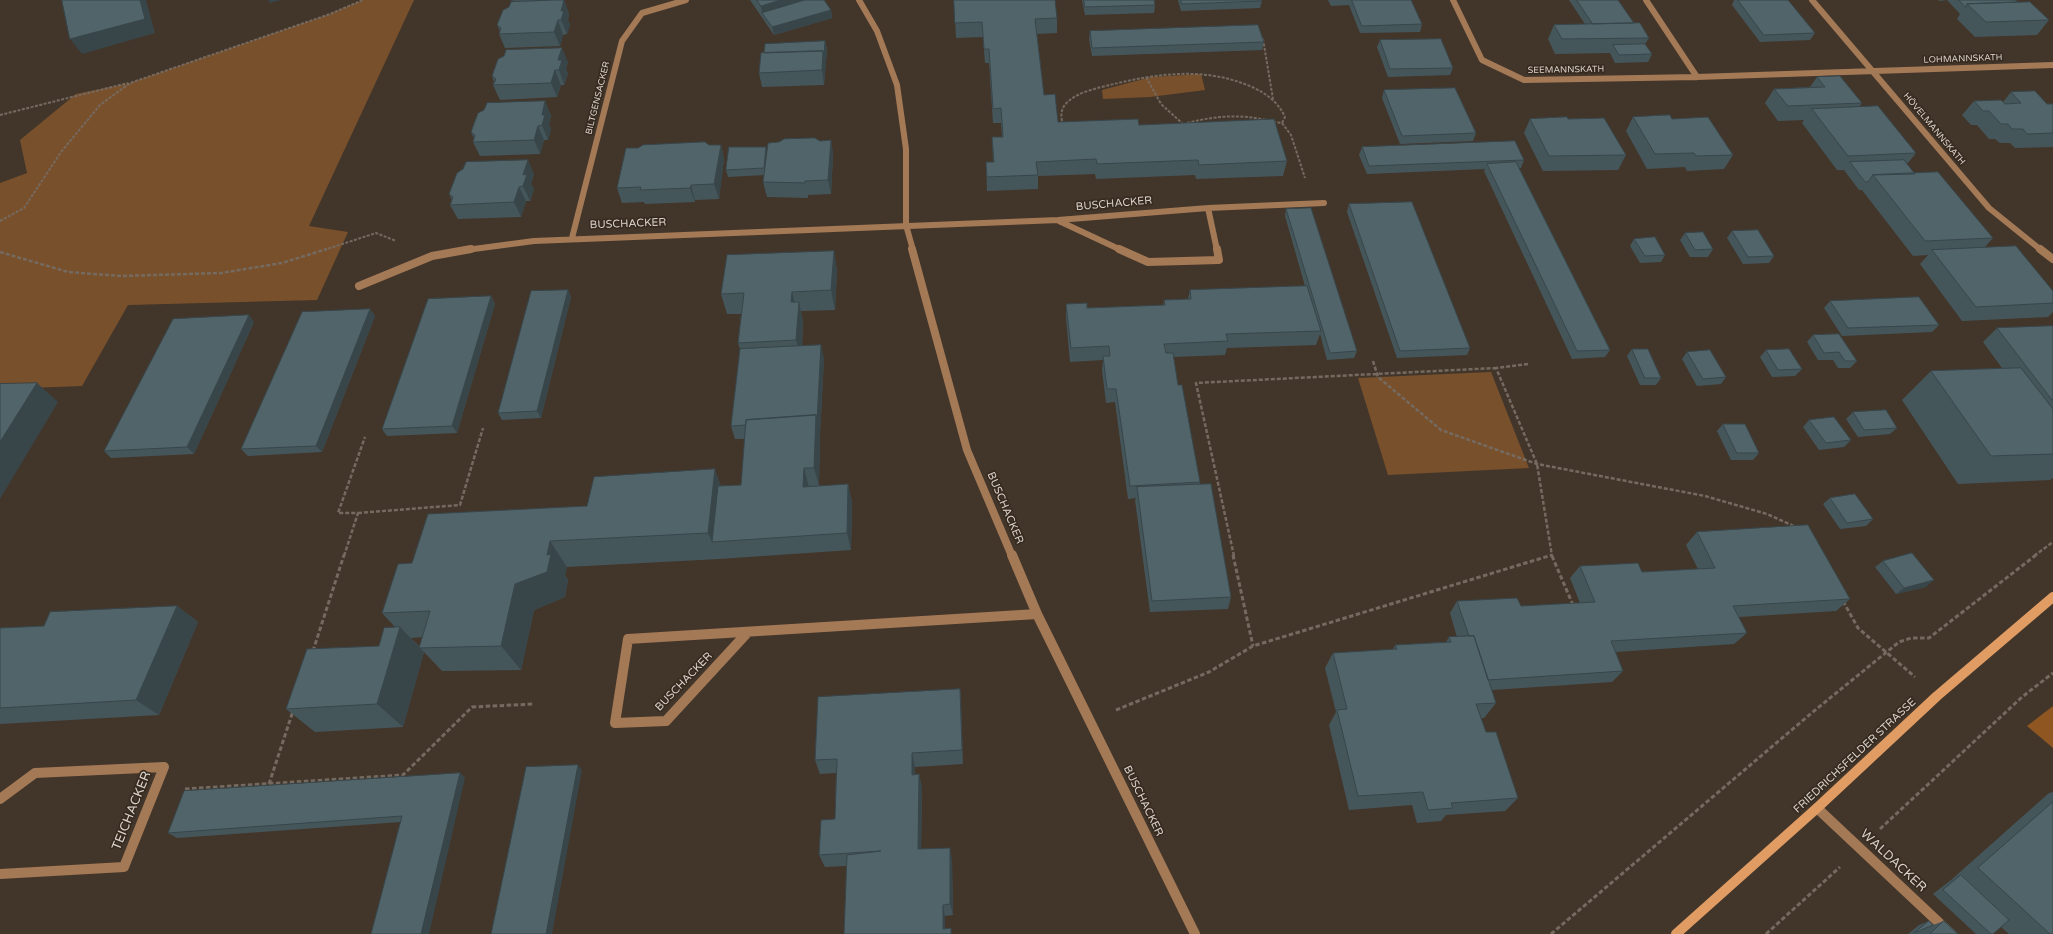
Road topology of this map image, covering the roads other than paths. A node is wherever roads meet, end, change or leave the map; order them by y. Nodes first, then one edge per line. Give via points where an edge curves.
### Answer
1 (686, 0) edge
2 (859, 0) edge
3 (1453, 0) edge
4 (1646, 0) edge
5 (1812, 0) edge
6 (2053, 65) edge
7 (1873, 71) junction
8 (1697, 77) junction
9 (1324, 203) dead end
10 (1208, 208) junction
11 (1058, 220) junction
12 (906, 225) junction
13 (572, 238) junction
14 (2053, 259) edge
15 (359, 286) dead end
16 (2053, 597) edge
17 (1037, 614) junction
18 (747, 633) junction
19 (0, 799) edge
20 (1817, 808) junction
21 (0, 874) edge
22 (1195, 934) edge
23 (1676, 934) edge
24 (1952, 934) edge

1 - 13 street, BILTGENSACKER via 642,13 622,42
2 - 12 street, BUSCHACKER via 877,31 897,85 906,149
3 - 8 street, SEEMANNSKATH via 1482,60 1524,80
4 - 8 street
5 - 7 street, HÖVELMANNSKATH
6 - 7 street, LOHMANNSKATH
7 - 8 street, SEEMANNSKATH
7 - 14 street, HÖVELMANNSKATH via 1989,208
9 - 10 street, BUSCHACKER
10 - 11 street, BUSCHACKER
10 - 11 street via 1219,260 1148,262
11 - 12 street, BUSCHACKER
12 - 13 street, BUSCHACKER
12 - 17 street, BUSCHACKER via 967,450
13 - 15 street, BUSCHACKER via 479,247 432,256
16 - 20 main road, FRIEDRICHSFELDER STRASSE via 1937,696
17 - 18 street, BUSCHACKER
17 - 22 street, BUSCHACKER
18 - 18 street, BUSCHACKER via 628,639 615,723 666,721
19 - 21 street, TEICHACKER via 35,773 164,767 124,867
20 - 23 main road, FRIEDRICHSFELDER STRASSE
20 - 24 street, WALDACKER

